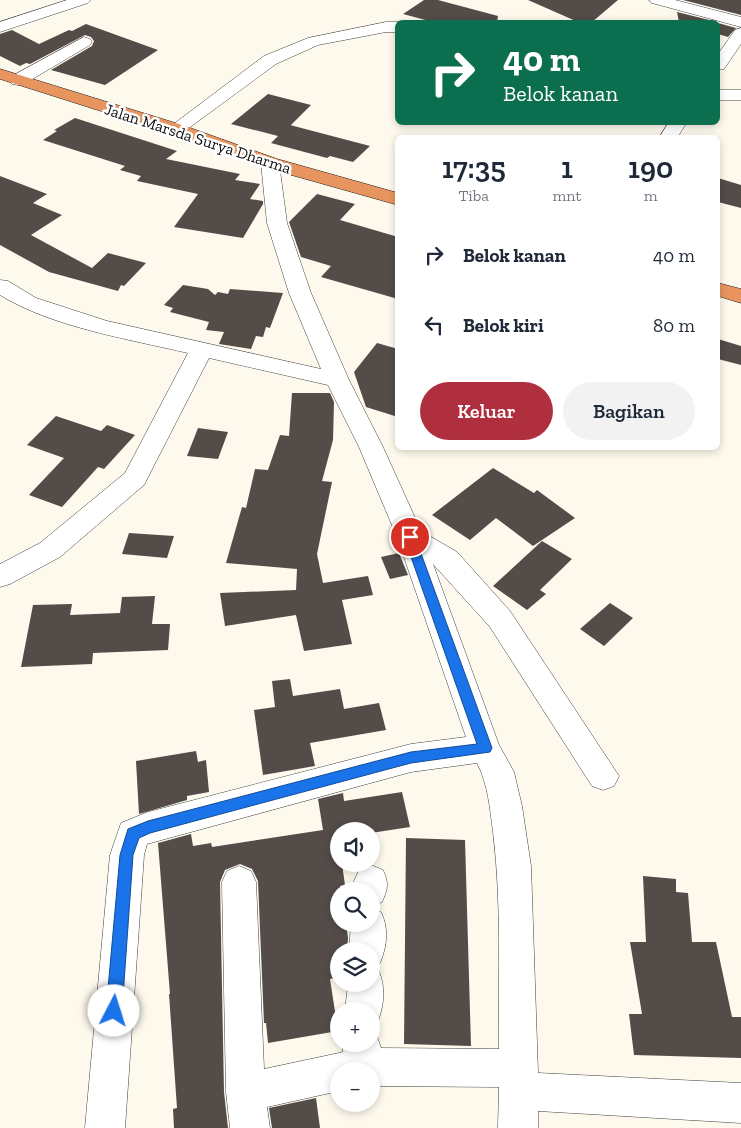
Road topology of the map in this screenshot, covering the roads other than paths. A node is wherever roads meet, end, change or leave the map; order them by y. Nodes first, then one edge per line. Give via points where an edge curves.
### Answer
1 (83, 0) edge
2 (658, 0) edge
3 (703, 0) edge
4 (710, 14) junction
5 (741, 22) edge
6 (0, 27) edge
7 (395, 28) edge
8 (741, 33) edge
9 (84, 42) dead end
10 (720, 62) edge
11 (5, 76) edge
12 (741, 94) edge
13 (720, 95) edge
14 (176, 129) junction
15 (270, 163) junction
16 (395, 198) edge
17 (0, 286) edge
18 (720, 290) edge
19 (741, 296) edge
20 (201, 350) junction
21 (337, 380) junction
22 (410, 537) junction
23 (0, 577) edge
24 (485, 748) junction
25 (603, 776) dead end
26 (239, 882) dead end
27 (380, 1069) edge
28 (330, 1072) edge
29 (519, 1096) edge
30 (741, 1103) edge
31 (247, 1110) edge
32 (105, 1128) edge

1 - 6 street
2 - 4 street
3 - 4 street
4 - 5 street
7 - 14 street via 314,41 270,60
8 - 10 street
9 - 11 street
11 - 14 highway, Jalan Marsda Surya Dharma
12 - 13 street
14 - 15 highway, Jalan Marsda Surya Dharma
15 - 16 highway, Jalan Marsda Surya Dharma
15 - 21 street via 277,223 300,293
17 - 20 street via 28,303 101,326
18 - 19 highway
20 - 21 street
20 - 23 street via 135,479 50,550
21 - 22 street via 372,447
22 - 24 street
22 - 25 street via 447,560 500,619
24 - 29 street via 498,772 514,866
24 - 32 street via 411,758 148,827 133,834 126,855
26 - 31 street
27 - 29 street
28 - 31 street
29 - 30 street

